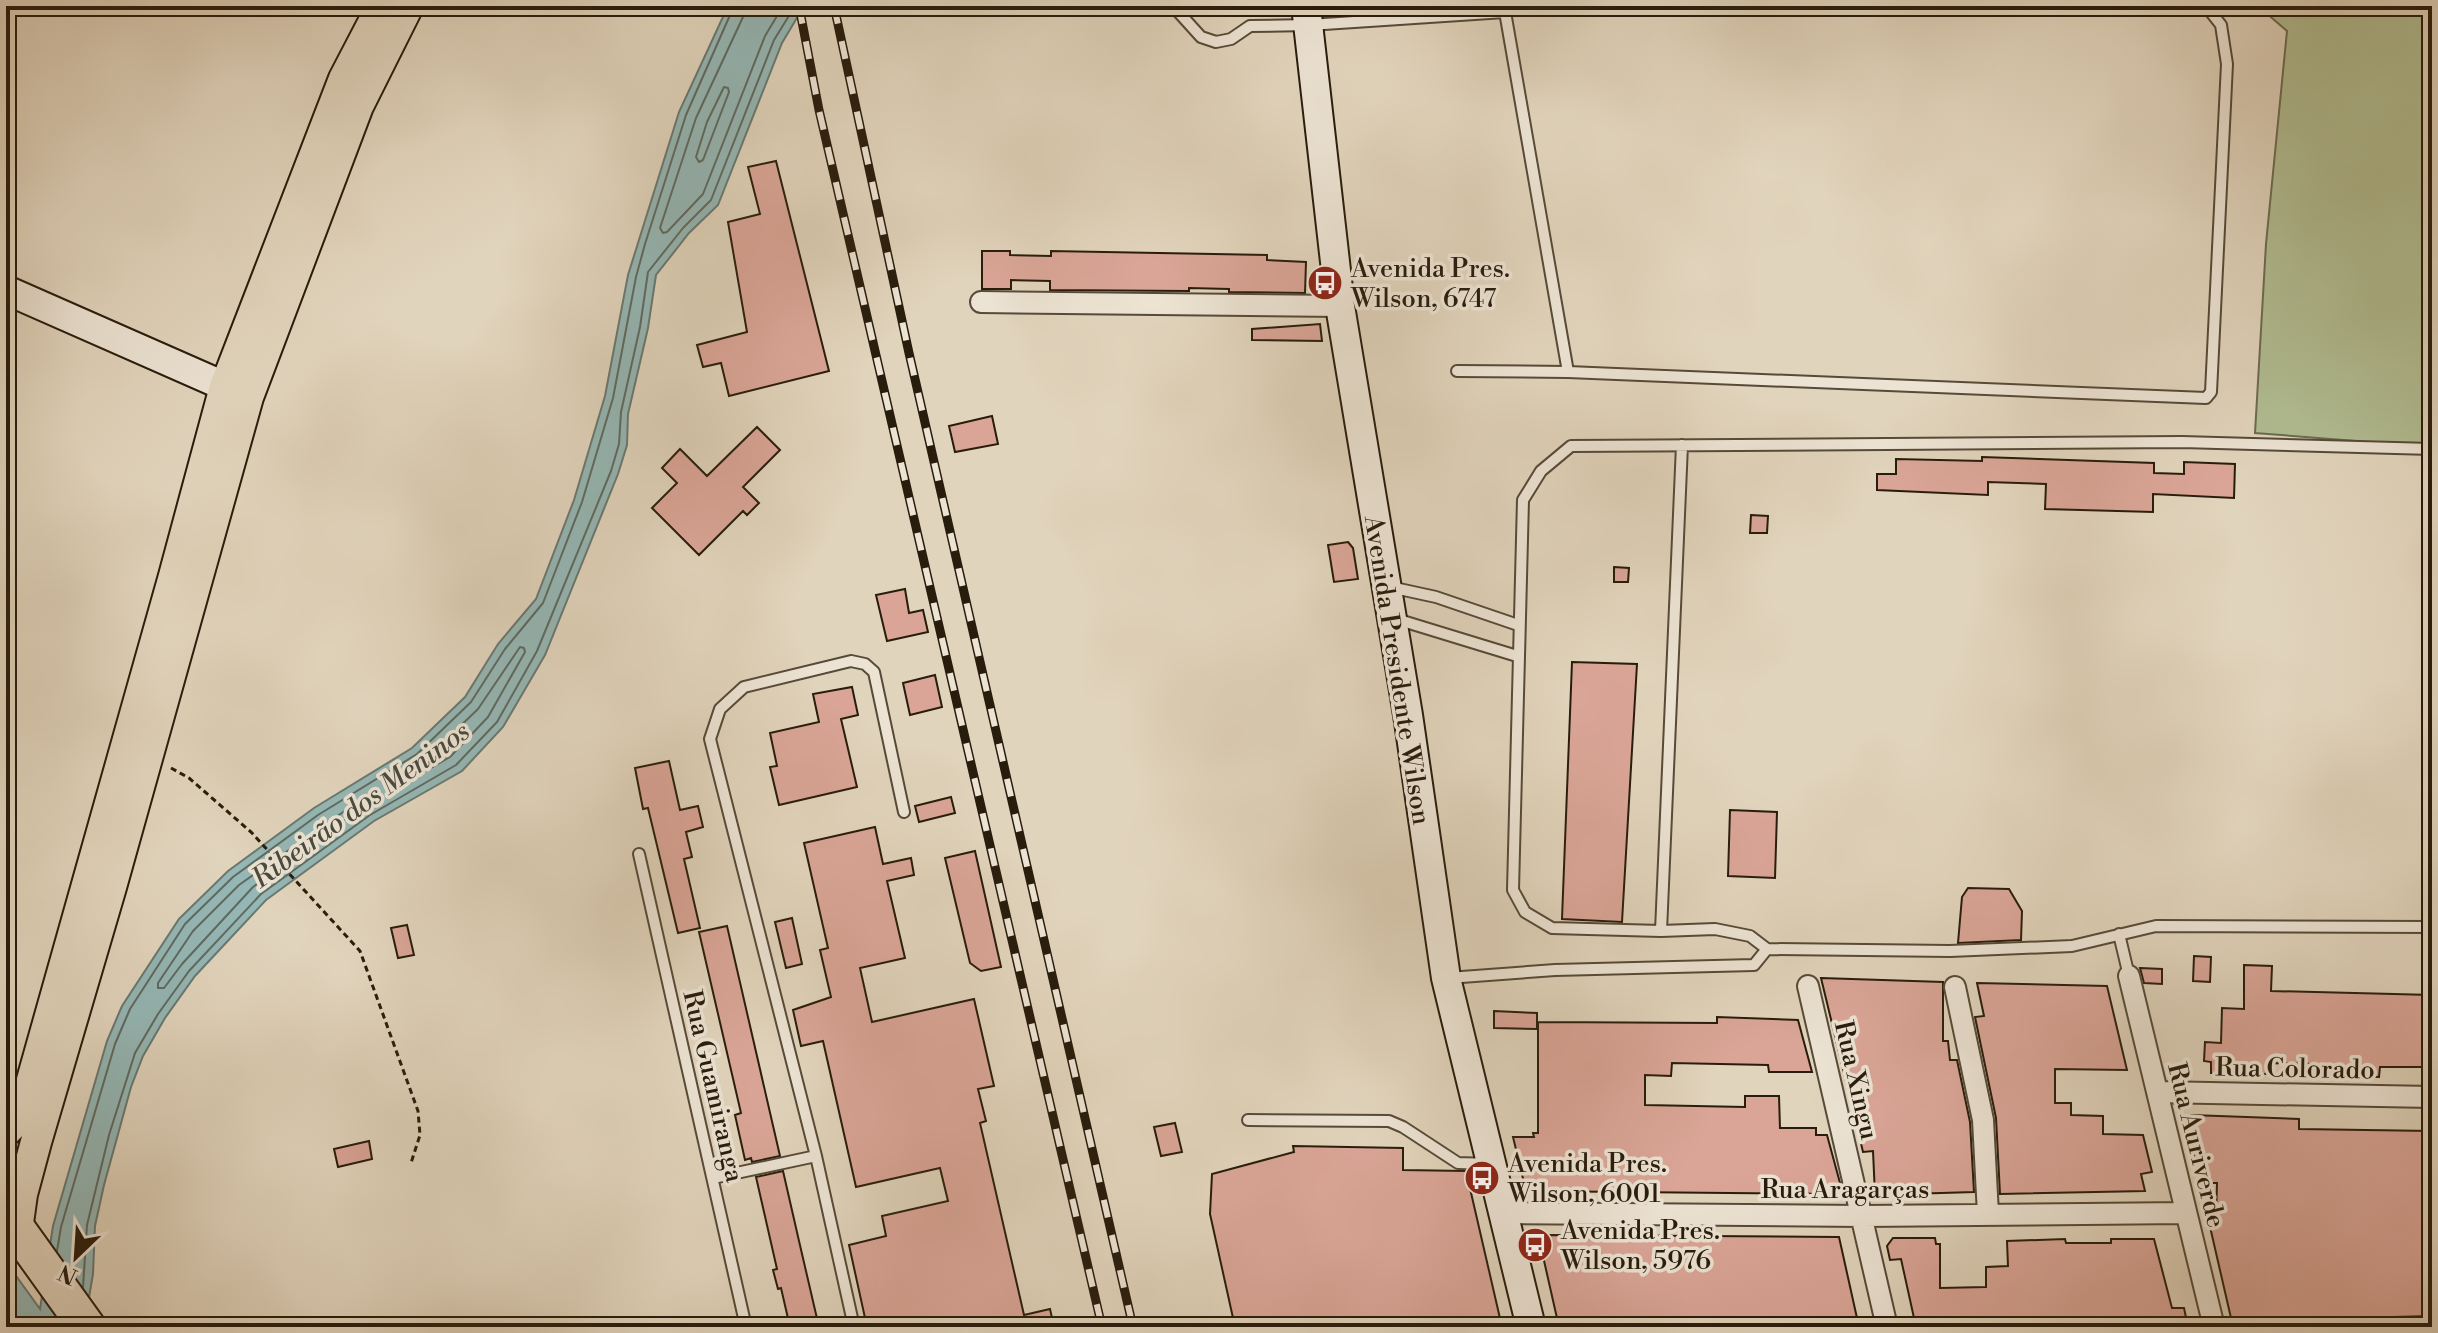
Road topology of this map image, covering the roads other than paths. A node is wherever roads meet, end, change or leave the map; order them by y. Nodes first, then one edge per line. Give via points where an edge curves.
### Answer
1 (382, 6) edge
2 (408, 6) edge
3 (1173, 6) edge
4 (2206, 6) edge
5 (1505, 9) edge
6 (1308, 16) edge
7 (6, 290) edge
8 (981, 302) dead end
9 (1340, 306) junction
10 (1457, 371) dead end
11 (1568, 372) junction
12 (236, 392) junction
13 (1682, 445) junction
14 (2432, 449) edge
15 (1386, 586) junction
16 (1391, 617) junction
17 (1518, 625) junction
18 (1517, 656) junction
19 (904, 812) dead end
20 (639, 854) dead end
21 (2432, 927) edge
22 (1661, 931) junction
23 (2119, 934) junction
24 (1767, 949) junction
25 (2129, 976) joint
26 (1446, 978) junction
27 (1808, 986) dead end
28 (1955, 987) dead end
29 (2157, 1092) junction
30 (2432, 1097) edge
31 (1248, 1120) dead end
32 (6, 1131) edge
33 (816, 1156) junction
34 (1493, 1164) junction
35 (713, 1178) junction
36 (1504, 1213) junction
37 (2186, 1213) junction
38 (1988, 1214) junction
39 (1863, 1216) junction
40 (20, 1234) edge
41 (87, 1327) edge
42 (746, 1327) edge
43 (854, 1327) edge
44 (1531, 1327) edge
45 (1887, 1327) edge
46 (2214, 1327) edge

1 - 12 main road via 344,79
2 - 12 main road via 358,106
3 - 6 lane via 1201,37 1216,42 1231,39 1247,26
4 - 11 lane via 2221,25 2227,64 2211,392 2206,398
5 - 6 lane
5 - 11 lane
6 - 9 main road, Avenida Presidente Wilson
7 - 12 main road
8 - 9 street
9 - 15 main road, Avenida Presidente Wilson
10 - 11 lane
12 - 32 main road via 25,1105
12 - 40 main road via 148,755 22,1194
13 - 14 lane via 2182,442
13 - 17 lane via 1571,446 1541,471 1523,500
13 - 22 lane
15 - 16 main road, Avenida Presidente Wilson
15 - 17 lane
16 - 18 lane
16 - 26 main road, Avenida Presidente Wilson
17 - 18 lane
18 - 22 lane via 1513,890 1525,912 1552,928
19 - 33 lane via 874,672 865,664 851,661 744,687 720,709 710,739
20 - 35 lane, Rua Guamiranga
21 - 23 lane via 2156,926
22 - 24 lane via 1715,929 1750,936
23 - 24 lane via 2072,946
23 - 25 lane
24 - 26 lane via 1754,965
25 - 29 street, Rua Auriverde
26 - 34 main road, Avenida Presidente Wilson
27 - 39 street, Rua Xingu
28 - 38 street via 1983,1120
29 - 30 street, Rua Colorado
29 - 37 street, Rua Auriverde
31 - 34 lane via 1389,1121 1458,1163
33 - 35 lane
33 - 43 lane
34 - 36 main road, Avenida Presidente Wilson
35 - 42 lane, Rua Guamiranga
36 - 39 street, Rua Aragarças
36 - 44 main road, Avenida Presidente Wilson
37 - 38 street, Rua Aragarças
37 - 46 street, Rua Auriverde
38 - 39 street, Rua Aragarças
39 - 45 street, Rua Xingu
40 - 41 highway

